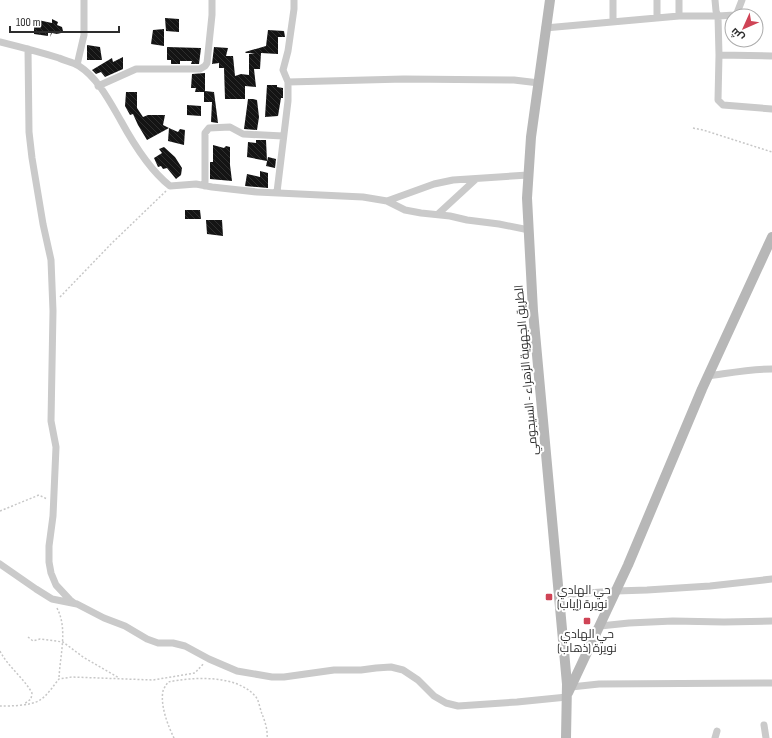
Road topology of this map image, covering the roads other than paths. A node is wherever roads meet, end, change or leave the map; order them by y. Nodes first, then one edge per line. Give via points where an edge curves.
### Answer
1 (84, 0) edge
2 (212, 0) edge
3 (294, 0) edge
4 (550, 0) edge
5 (613, 0) edge
6 (657, 0) edge
7 (679, 0) edge
8 (715, 0) edge
9 (742, 0) edge
10 (679, 16) junction
11 (718, 16) junction
12 (657, 18) junction
13 (613, 22) junction
14 (545, 28) junction
15 (0, 42) edge
16 (28, 49) junction
17 (719, 55) junction
18 (772, 56) edge
19 (77, 65) junction
20 (288, 82) junction
21 (539, 83) junction
22 (98, 86) junction
23 (772, 109) edge
24 (283, 136) junction
25 (528, 174) junction
26 (476, 179) junction
27 (205, 186) junction
28 (277, 192) junction
29 (387, 201) junction
30 (438, 214) junction
31 (529, 230) junction
32 (772, 237) edge
33 (772, 369) edge
34 (708, 376) junction
35 (0, 564) edge
36 (772, 579) edge
37 (616, 591) junction
38 (558, 595) junction
39 (77, 604) junction
40 (772, 621) edge
41 (600, 626) junction
42 (772, 683) edge
43 (568, 693) junction
44 (764, 725) dead end
45 (566, 738) edge
46 (766, 738) edge

1 - 19 street via 84,34
2 - 22 street via 212,23 205,66 200,69 136,69
3 - 20 street via 283,70
4 - 14 main road, الطريق الجهوية الزهراء - السيجومي
5 - 13 street
6 - 12 street
7 - 10 street
8 - 11 street
9 - 11 street via 735,15
10 - 11 street
10 - 12 street
11 - 17 street
12 - 13 street
13 - 14 street
14 - 21 main road, الطريق الجهوية الزهراء - السيجومي
15 - 16 street
16 - 19 street
16 - 39 street via 29,132 51,260 52,421 56,447 49,546 51,573 56,585
17 - 18 street
17 - 23 street via 718,100 721,104
19 - 22 street
20 - 21 street via 418,79 514,80
20 - 24 street
21 - 25 main road, الطريق الجهوية الزهراء - السيجومي
22 - 27 street via 146,160 164,182 170,186
24 - 27 street via 244,134 230,127 209,128 205,133
24 - 28 street
25 - 26 street
25 - 31 main road, الطريق الجهوية الزهراء - السيجومي
26 - 29 street via 434,184
26 - 30 street
27 - 28 street
28 - 29 street via 363,197
29 - 30 street via 406,210
30 - 31 street
31 - 38 main road, الطريق الجهوية الزهراء - السيجومي via 533,311
32 - 34 main road
33 - 34 street via 740,370
34 - 37 main road
35 - 39 street via 52,599
36 - 37 street via 710,586
37 - 38 street
37 - 41 main road
38 - 43 main road, الطريق الجهوية الزهراء - السيجومي
39 - 43 street via 125,626 147,640 185,646 237,671 284,677 334,670 391,667 403,670 434,696 458,706 517,702
40 - 41 street via 673,621
41 - 43 main road
42 - 43 street via 599,684
43 - 45 main road, الطريق الجهوية الزهراء - السيجومي
44 - 46 street

